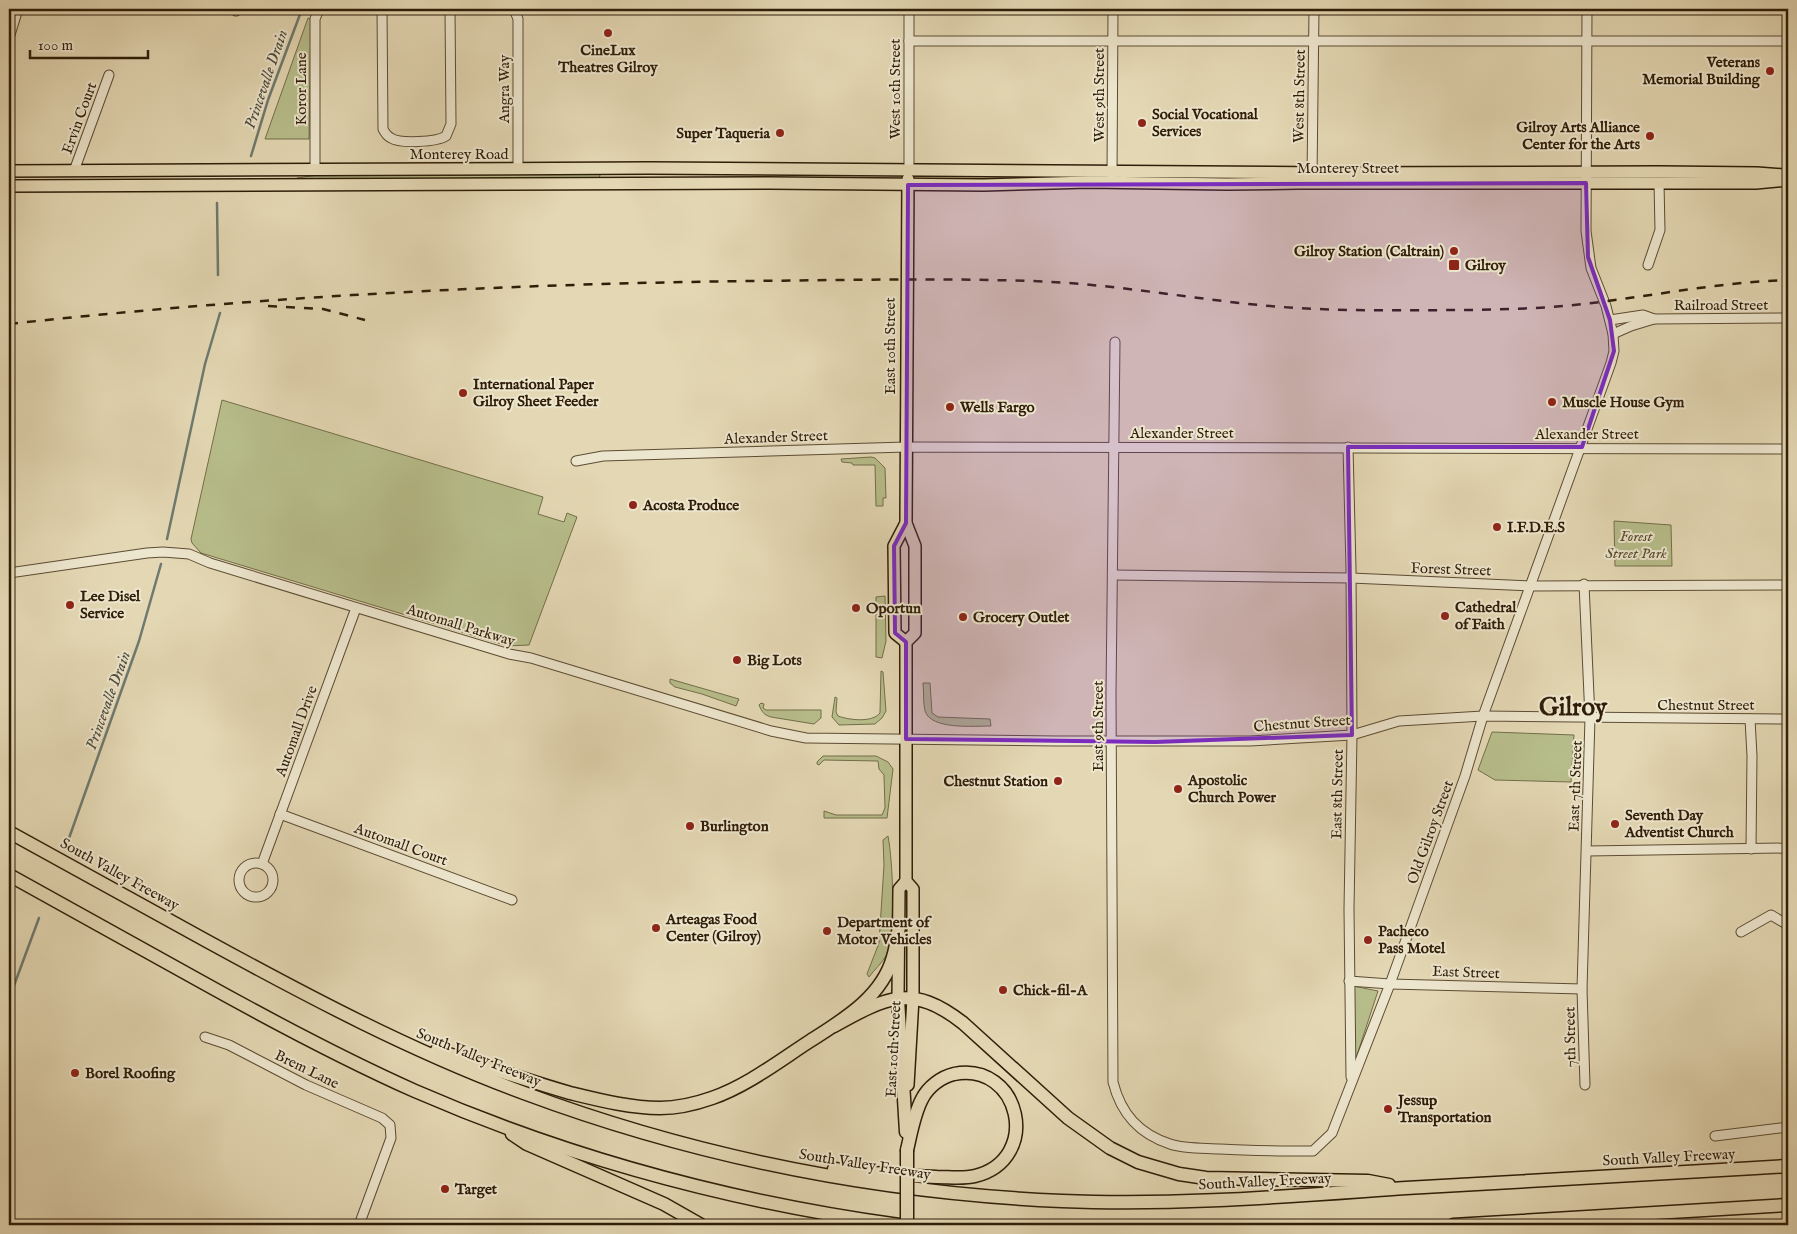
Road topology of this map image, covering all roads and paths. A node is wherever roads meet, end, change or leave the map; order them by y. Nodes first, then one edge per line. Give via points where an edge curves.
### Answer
1 (18, 9) edge
2 (319, 9) edge
3 (382, 9) edge
4 (450, 9) edge
5 (514, 9) edge
6 (909, 9) edge
7 (1113, 9) edge
8 (1314, 9) edge
9 (1587, 9) edge
10 (9, 38) edge
11 (1586, 40) junction
12 (909, 41) junction
13 (1113, 41) junction
14 (1314, 41) junction
15 (1788, 41) edge
16 (109, 75) dead end
17 (518, 169) junction
18 (9, 170) edge
19 (74, 170) junction
20 (315, 170) junction
21 (908, 170) junction
22 (1788, 176) edge
23 (1112, 177) junction
24 (1312, 178) junction
25 (1586, 178) junction
26 (1788, 180) edge
27 (1659, 183) junction
28 (908, 185) junction
29 (9, 186) edge
30 (1648, 265) dead end
31 (1788, 318) edge
32 (1654, 319) junction
33 (1610, 320) junction
34 (1613, 334) junction
35 (1115, 342) dead end
36 (906, 446) junction
37 (1113, 447) junction
38 (1348, 447) junction
39 (1582, 448) junction
40 (1788, 449) edge
41 (576, 461) dead end
42 (906, 523) junction
43 (9, 573) edge
44 (1114, 575) junction
45 (1350, 578) junction
46 (1584, 584) junction
47 (1788, 585) edge
48 (1530, 586) junction
49 (356, 608) junction
50 (906, 642) junction
51 (1483, 716) junction
52 (1590, 718) junction
53 (1750, 719) junction
54 (1788, 719) edge
55 (1352, 735) junction
56 (906, 739) junction
57 (1112, 742) junction
58 (280, 814) junction
59 (9, 832) edge
60 (1751, 848) junction
61 (1788, 848) edge
62 (1587, 851) junction
63 (262, 864) dead end
64 (9, 875) edge
65 (906, 881) junction
66 (512, 900) dead end
67 (1788, 925) edge
68 (899, 927) junction
69 (1741, 932) dead end
70 (1350, 981) junction
71 (1390, 984) junction
72 (1582, 989) junction
73 (913, 998) junction
74 (898, 999) junction
75 (367, 1026) junction
76 (834, 1026) junction
77 (206, 1038) dead end
78 (1351, 1081) junction
79 (1585, 1085) dead end
80 (1122, 1109) joint
81 (906, 1110) junction
82 (496, 1123) junction
83 (1788, 1127) edge
84 (1715, 1136) dead end
85 (907, 1150) junction
86 (723, 1154) junction
87 (1788, 1166) edge
88 (1404, 1189) junction
89 (1788, 1205) edge
90 (1527, 1221) junction
91 (359, 1225) edge
92 (701, 1225) edge
93 (899, 1225) edge
94 (907, 1225) edge
95 (1453, 1225) edge
96 (1483, 1225) edge

1 - 10 street
2 - 20 street, Koror Lane via 315,19
3 - 4 street via 383,129 394,140 415,141 438,140 450,129
5 - 17 street, Angra Way via 518,19
6 - 12 street, West 10th Street
7 - 13 street, West 9th Street
8 - 14 street, West 8th Street
9 - 11 street
11 - 14 street
11 - 15 street
11 - 25 street
12 - 13 street
12 - 21 street, West 10th Street
13 - 14 street
13 - 23 street, West 9th Street
14 - 24 street, West 8th Street
16 - 19 street, Ervin Court
17 - 20 main road, Monterey Road
17 - 21 main road, Monterey Road
18 - 19 main road, Monterey Road
19 - 20 main road, Monterey Road
21 - 23 main road, Monterey Street
21 - 28 main road, East 10th Street
22 - 25 main road, Monterey Street via 1757,173
23 - 24 main road, Monterey Street
23 - 28 main road, Monterey Street via 984,185
24 - 25 main road, Monterey Street
25 - 27 main road, Monterey Street
25 - 33 street via 1588,257
26 - 27 main road, Monterey Street
27 - 30 street via 1660,230
28 - 29 main road, Monterey Road
28 - 36 main road, East 10th Street
31 - 32 street, Railroad Street
32 - 33 street, Railroad Street via 1643,315
32 - 34 street, Railroad Street
33 - 34 street, Old Gilroy Street
34 - 39 street, Old Gilroy Street via 1611,363
35 - 37 street, East 9th Street
36 - 37 street, Alexander Street
36 - 41 street, Alexander Street via 603,456
36 - 42 main road, East 10th Street
37 - 38 street, Alexander Street
37 - 44 street, East 9th Street
38 - 39 street, Alexander Street
38 - 45 street, East 8th Street
39 - 40 street, Alexander Street
39 - 48 street, Old Gilroy Street
42 - 50 main road, East 10th Street via 915,546 915,634
42 - 50 main road, East 10th Street via 894,546 895,633
43 - 49 street, Automall Parkway via 147,553 182,553
44 - 45 street, Forest Street
44 - 57 street, East 9th Street
45 - 48 street, Forest Street
45 - 55 street, East 8th Street
46 - 47 street, Forest Street
46 - 48 street, Forest Street
46 - 52 street, East 7th Street
48 - 51 street, Old Gilroy Street
49 - 56 street, Automall Parkway via 784,734 817,739
49 - 58 street, Automall Drive
50 - 56 main road, East 10th Street
51 - 52 street, Chestnut Street
51 - 55 street, Chestnut Street via 1399,721
51 - 71 street, Old Gilroy Street via 1465,776
52 - 53 street, Chestnut Street
52 - 62 street, East 7th Street
53 - 54 street, Chestnut Street
53 - 60 street
55 - 57 street, Chestnut Street via 1250,741
55 - 70 street, East 8th Street
56 - 57 street, Chestnut Street
56 - 65 main road, East 10th Street
57 - 80 street, East 9th Street via 1113,1082
58 - 63 street, Automall Drive
58 - 66 street, Automall Court
59 - 75 highway, South Valley Freeway
60 - 61 street
60 - 62 street
62 - 72 street, East 7th Street
64 - 82 highway via 321,1046 416,1091
65 - 68 main road, East 10th Street via 899,889
65 - 73 main road, East 10th Street via 913,889
67 - 69 street via 1770,915
68 - 74 main road, East 10th Street
68 - 76 highway via 893,957 880,985
70 - 71 street, East Street
70 - 78 street, East 8th Street
71 - 72 street, East Street
71 - 78 street, Old Gilroy Street
72 - 79 street, 7th Street
73 - 74 highway
73 - 81 main road, East 10th Street
73 - 88 highway via 932,1003 954,1015 1074,1123 1110,1148 1138,1162 1192,1176 1368,1181
74 - 76 highway via 870,1008
74 - 81 highway, East 10th Street
75 - 76 highway via 558,1089 615,1103 660,1108 693,1104 726,1093
75 - 86 highway, South Valley Freeway via 525,1094 615,1124
77 - 91 street, Brem Lane via 229,1045 386,1121 391,1131 390,1143
78 - 80 street, Old Gilroy Street via 1332,1133 1313,1151 1252,1151 1172,1145 1140,1128
81 - 85 highway
82 - 92 highway via 527,1144 664,1204
82 - 93 highway via 607,1162 698,1187
83 - 84 street
85 - 86 highway via 922,1098 929,1088 950,1075 962,1073 986,1077 997,1084 1013,1105 1017,1128 1010,1151 996,1166 974,1176 870,1173
85 - 94 highway, bridge
86 - 88 highway, South Valley Freeway via 892,1186 1037,1200 1166,1203
87 - 88 highway, South Valley Freeway
89 - 90 highway
90 - 95 highway
90 - 96 highway

